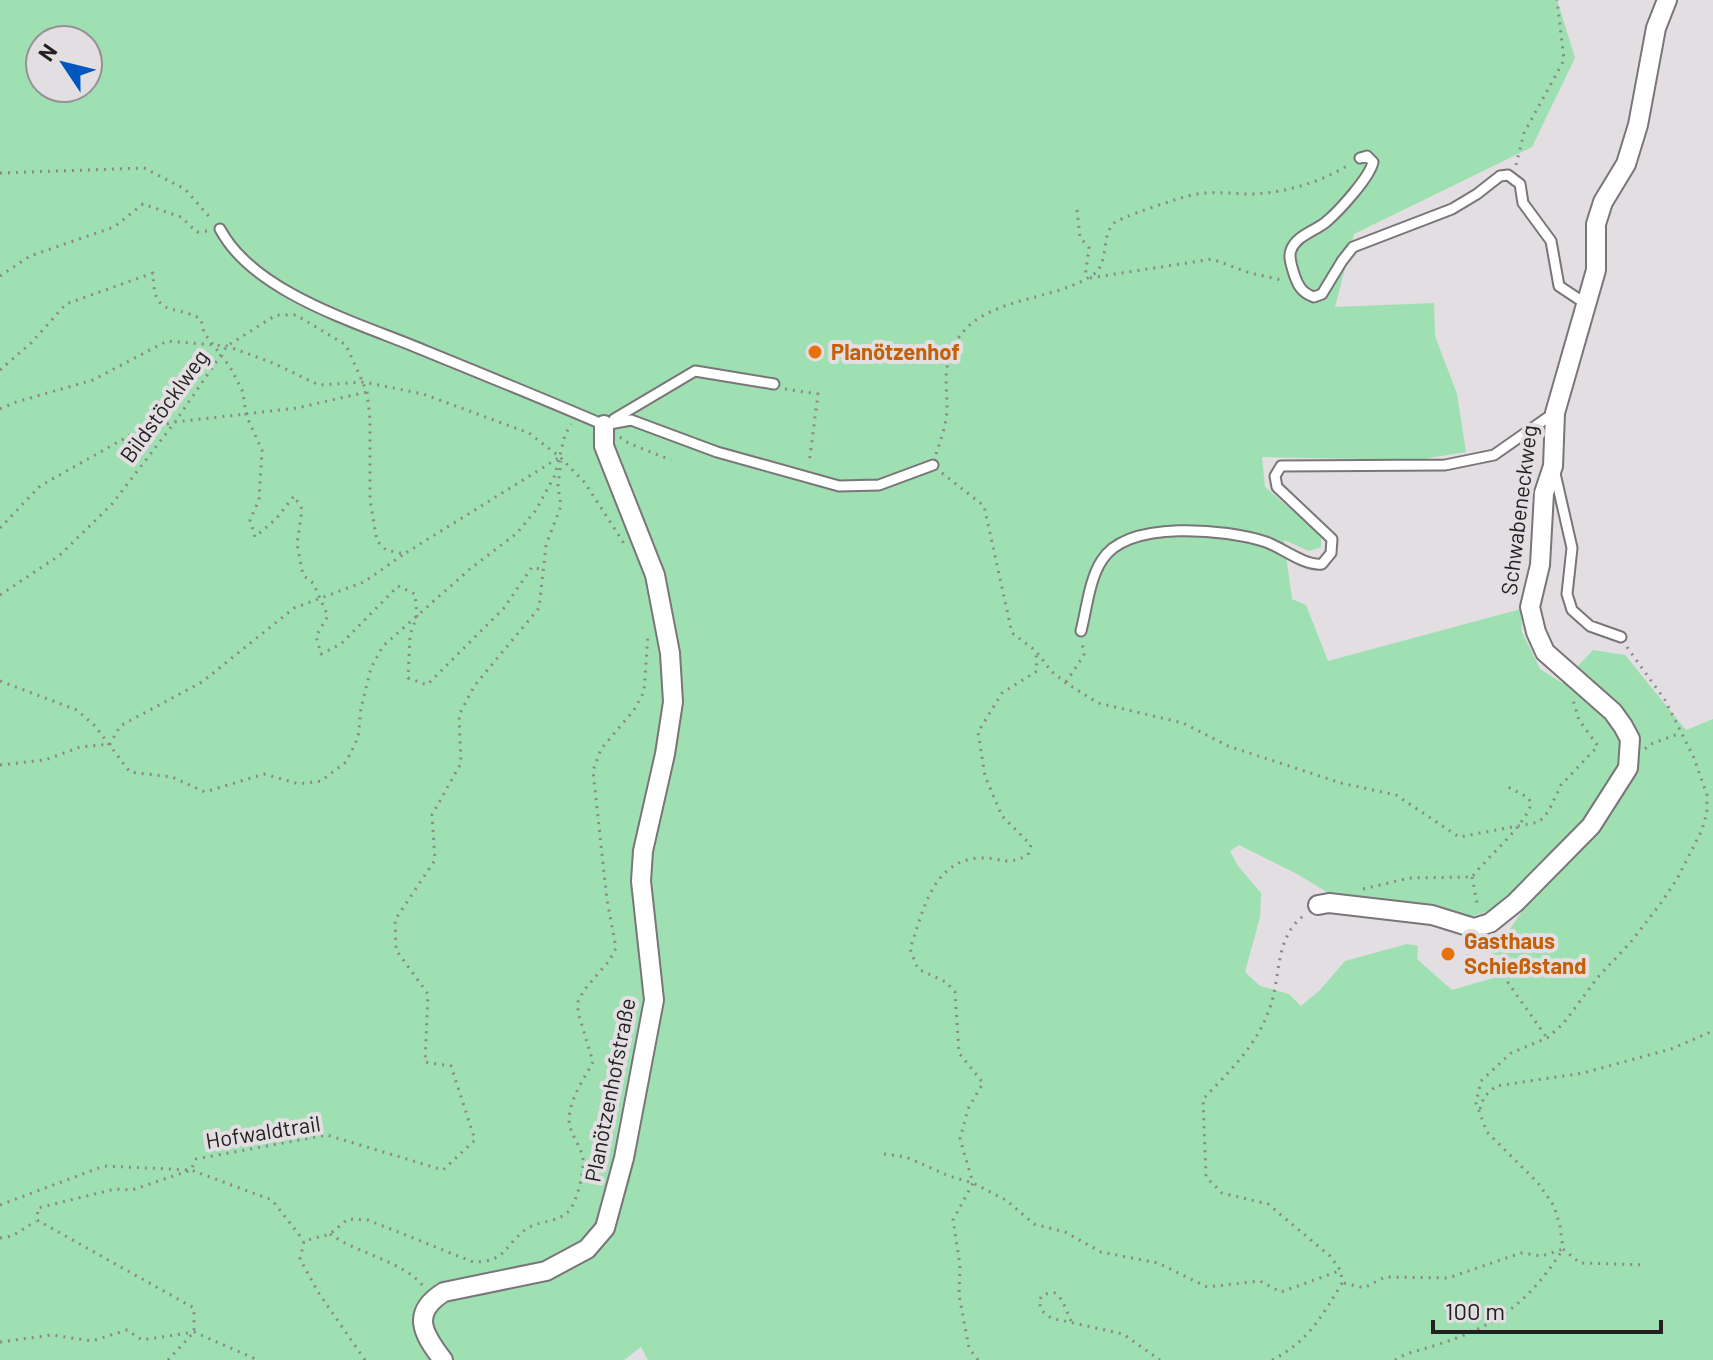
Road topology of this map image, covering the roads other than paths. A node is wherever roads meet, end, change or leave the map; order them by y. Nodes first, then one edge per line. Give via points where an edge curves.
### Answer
1 (1667, 0) edge
2 (1360, 158) road end
3 (220, 229) road end
4 (1586, 304) junction
5 (774, 384) road end
6 (1555, 413) junction
7 (604, 425) junction
8 (933, 465) road end
9 (1553, 466) junction
10 (1081, 631) road end
11 (1621, 637) road end
12 (1318, 905) road end
13 (443, 1360) edge

1 - 4 street, Schwabeneckweg via 1626,164 1596,224 1596,270
2 - 4 lane via 1372,159 1370,171 1328,221 1291,250 1297,284 1308,296 1319,297 1353,247 1452,209 1500,176 1513,176 1525,206 1551,241 1559,286
3 - 7 lane via 242,258 297,296
4 - 6 street, Schwabeneckweg
5 - 7 lane via 695,371
6 - 9 street, Schwabeneckweg
6 - 10 lane via 1494,455 1445,465 1281,466 1275,476 1277,487 1332,539 1331,553 1322,564 1233,535 1190,531 1134,538 1116,545 1102,560
7 - 8 lane via 631,420 717,452 839,486 879,485
7 - 13 street, Planötzenhofstraße via 604,446 655,575 670,653 673,702 641,881 654,1000 605,1228 587,1249 546,1271 444,1292 431,1300 423,1315 425,1337
9 - 11 lane via 1572,548 1567,594 1572,610 1590,626
9 - 12 street, Schwabeneckweg via 1544,493 1540,565 1530,607 1536,632 1545,652 1623,726 1630,739 1628,768 1591,826 1490,923 1474,928 1432,915

